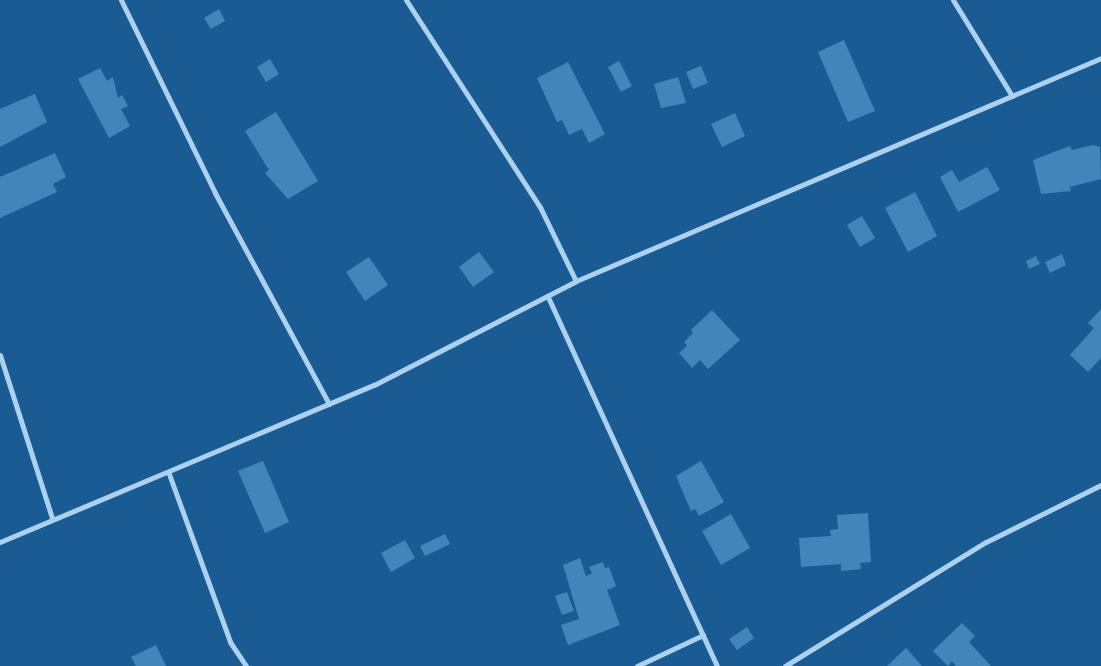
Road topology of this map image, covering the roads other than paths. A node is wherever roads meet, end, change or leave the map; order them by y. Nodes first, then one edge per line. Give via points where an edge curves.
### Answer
1 (121, 0) edge
2 (406, 0) edge
3 (953, 0) edge
4 (1101, 58) edge
5 (1012, 96) junction
6 (576, 281) junction
7 (548, 297) junction
8 (0, 355) edge
9 (329, 404) junction
10 (168, 474) junction
11 (1101, 485) edge
12 (52, 518) junction
13 (0, 542) edge
14 (703, 635) junction
15 (246, 666) edge
16 (638, 666) edge
17 (717, 666) edge
18 (785, 666) edge

1 - 9 street via 214,192
2 - 6 street via 540,207
3 - 5 street
4 - 5 street
5 - 6 street
6 - 7 street
7 - 9 street
7 - 14 street
8 - 12 street
9 - 10 street
10 - 12 street
10 - 15 street via 230,642
11 - 18 street via 986,542
12 - 13 street
14 - 16 street
14 - 17 street

